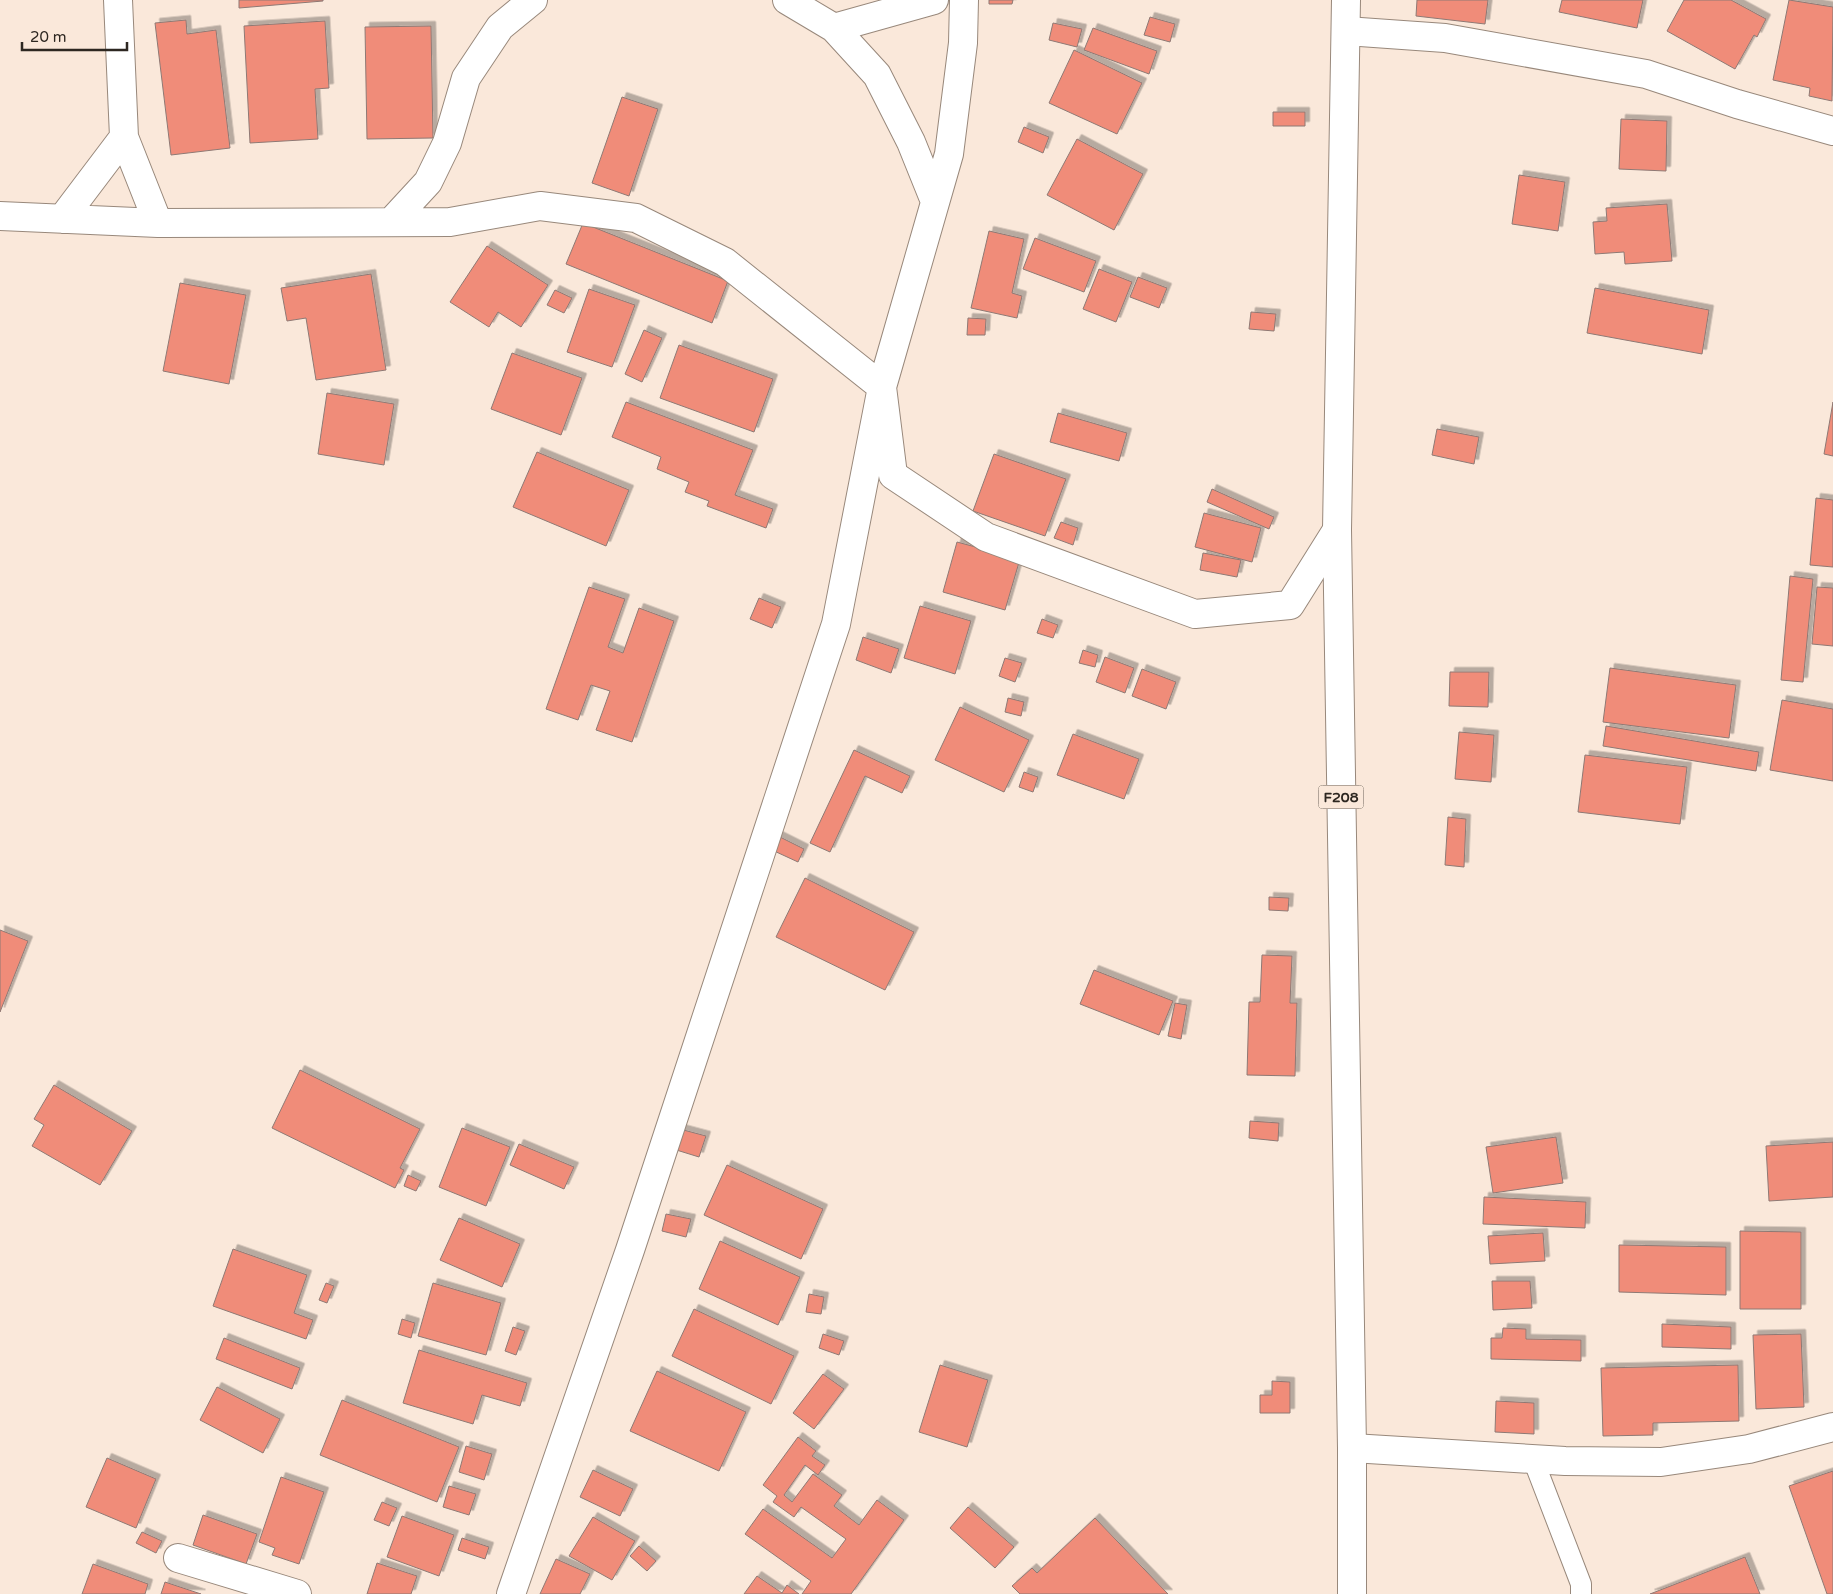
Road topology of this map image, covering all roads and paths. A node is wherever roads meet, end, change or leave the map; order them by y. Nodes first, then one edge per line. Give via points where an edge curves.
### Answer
1 (118, 0) edge
2 (533, 0) edge
3 (787, 0) edge
4 (934, 0) edge
5 (964, 0) edge
6 (1346, 0) edge
7 (834, 28) junction
8 (1346, 31) junction
9 (1833, 131) edge
10 (124, 136) junction
11 (934, 199) junction
12 (0, 216) edge
13 (62, 219) junction
14 (392, 221) junction
15 (158, 224) junction
16 (882, 386) junction
17 (1337, 530) junction
18 (1833, 1427) edge
19 (1352, 1448) junction
20 (1533, 1459) junction
21 (178, 1558) dead end
22 (297, 1594) edge
23 (511, 1594) edge
24 (1352, 1594) edge
25 (1581, 1594) edge

1 - 10 street
2 - 14 street via 500,27 466,78 447,144 428,182
3 - 7 street
4 - 7 street
5 - 11 street via 963,42 949,154
6 - 8 street, F208
7 - 11 street via 877,75 911,142
8 - 9 street via 1445,38 1646,74
8 - 17 street, F208
10 - 13 street
10 - 15 street
11 - 16 street
12 - 13 street
13 - 15 street
14 - 15 street
14 - 16 street via 450,222 540,206 636,218 725,262
16 - 17 street via 893,475 986,537 1195,614 1290,605
16 - 23 street via 836,624 627,1260
17 - 19 street, F208
18 - 20 street via 1749,1449 1661,1462
19 - 20 street
19 - 24 street, F208
20 - 25 lane via 1581,1584
21 - 22 street

